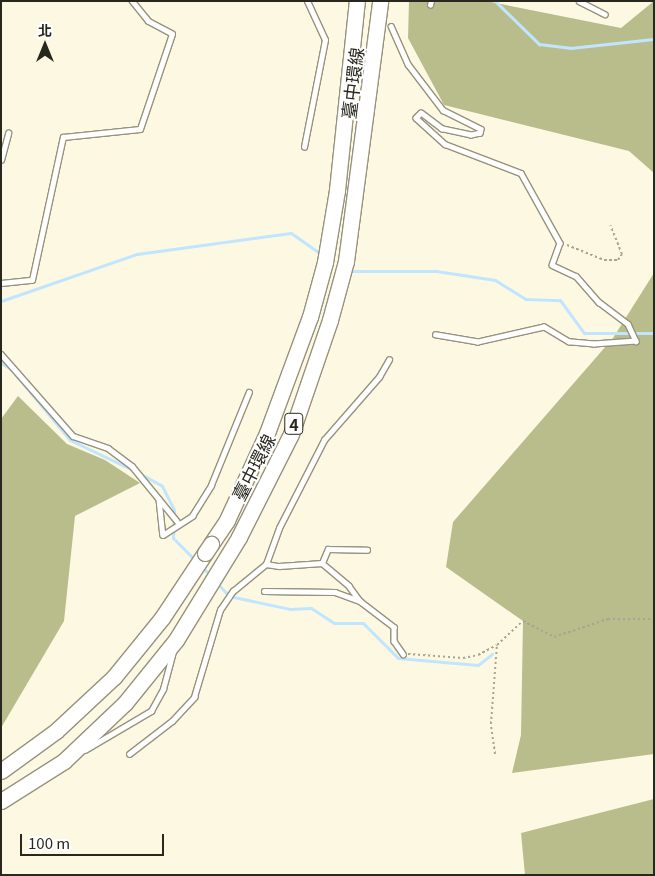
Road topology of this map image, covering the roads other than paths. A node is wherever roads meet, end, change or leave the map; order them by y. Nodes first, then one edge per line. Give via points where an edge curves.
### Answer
1 (132, 1) edge
2 (307, 1) edge
3 (357, 1) edge
4 (380, 1) edge
5 (579, 1) edge
6 (605, 14) dead end
7 (391, 26) dead end
8 (8, 133) dead end
9 (304, 147) dead end
10 (1, 160) edge
11 (1, 282) edge
12 (436, 335) dead end
13 (1, 354) edge
14 (389, 360) dead end
15 (249, 392) dead end
16 (159, 499) junction
17 (177, 521) dead end
18 (367, 550) dead end
19 (322, 563) junction
20 (266, 564) junction
21 (264, 591) dead end
22 (360, 601) junction
23 (176, 640) junction
24 (404, 654) road end
25 (129, 754) dead end
26 (64, 761) junction
27 (1, 771) edge
28 (1, 801) edge

1 - 11 lane via 148,21 172,34 140,129 63,137 32,280
2 - 9 lane via 325,40
3 - 27 highway, 臺中環線 / 4 via 342,152 326,259 310,317 267,433 226,520 162,618 114,677 56,731
4 - 23 highway, 臺中環線 / 4 via 344,269 330,320 291,434 217,573
5 - 6 lane
7 - 12 lane via 408,64 443,110 481,129 480,134 442,129 421,113 416,118 445,144 521,173 560,243 552,264 576,276 599,302 629,326 636,341 569,342 544,327 478,342
8 - 10 lane
13 - 16 lane via 73,436 108,448 132,466
14 - 20 lane via 379,377 324,440 279,528
15 - 16 lane via 211,485 192,516 163,535
16 - 17 lane
18 - 19 lane via 328,549
19 - 20 lane
19 - 22 lane via 349,586
20 - 25 lane via 233,590 220,610 194,697 172,721
21 - 22 lane via 335,592
22 - 24 lane via 394,627 394,641
23 - 26 highway, 臺中環線 / 4 via 125,703
23 - 26 lane via 163,689 151,711
26 - 28 highway, 臺中環線 / 4

